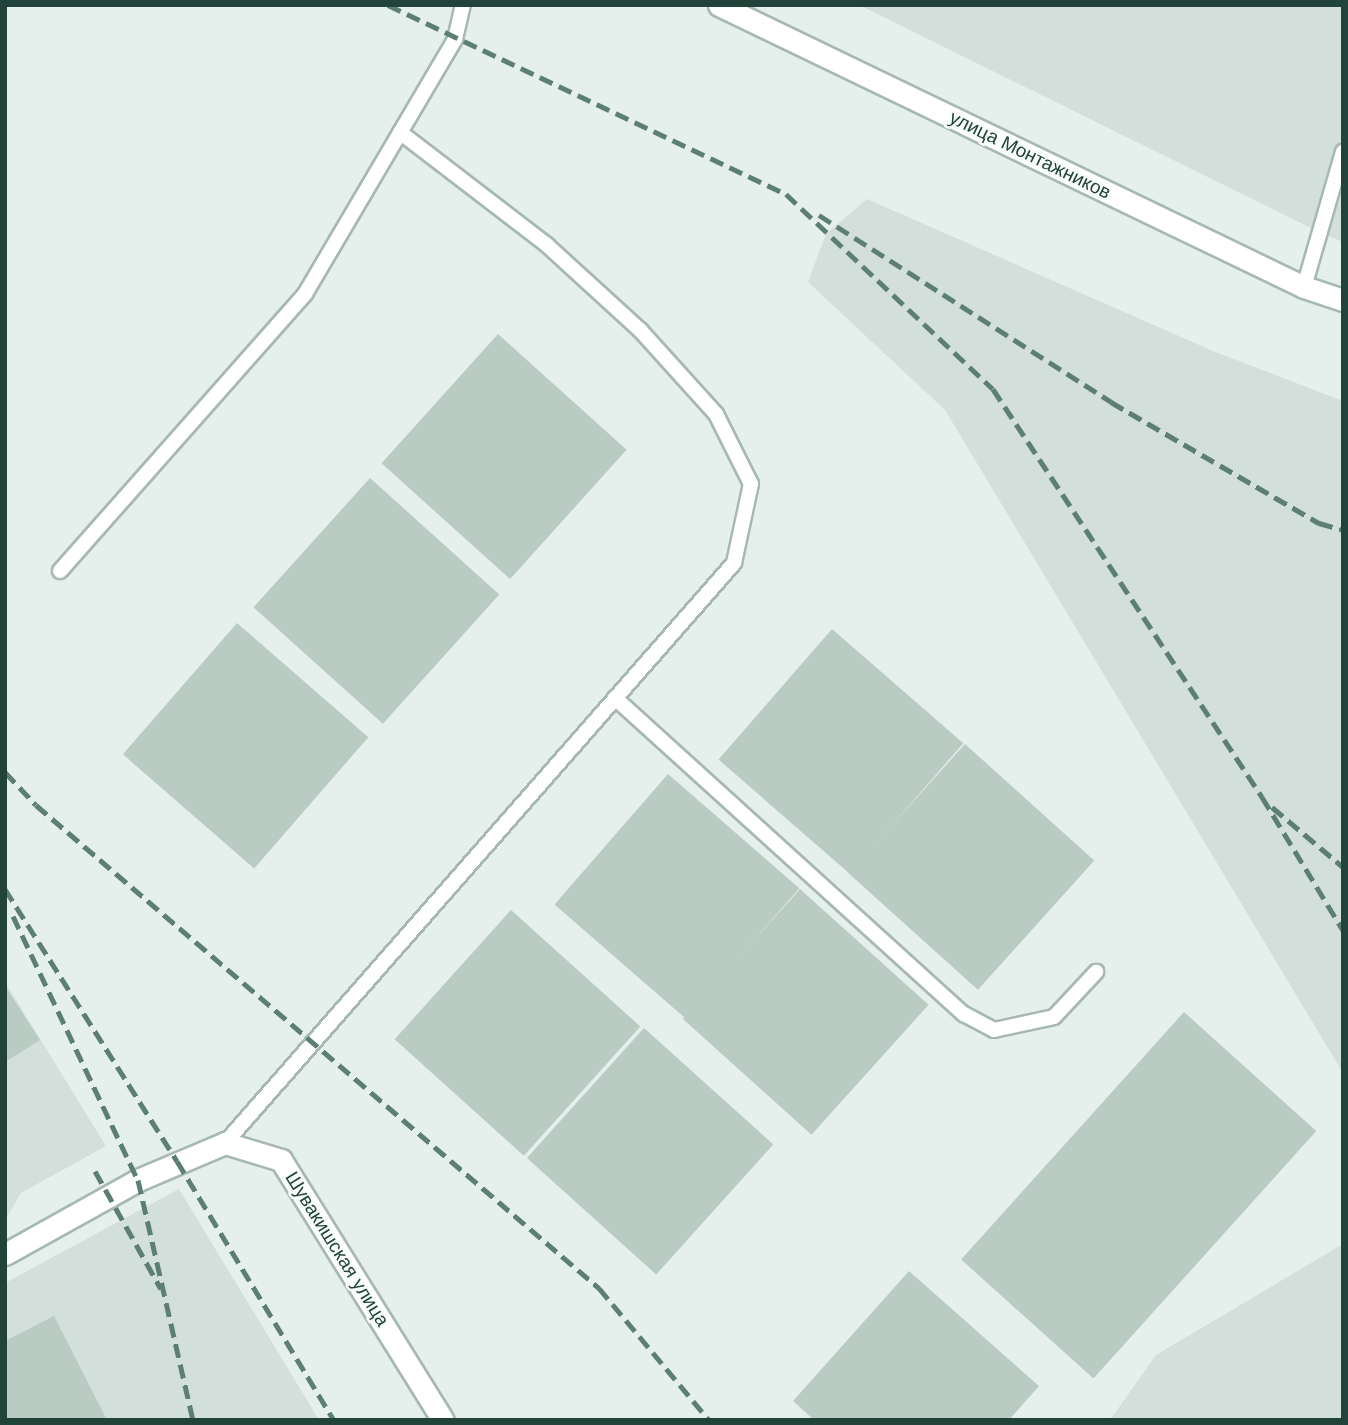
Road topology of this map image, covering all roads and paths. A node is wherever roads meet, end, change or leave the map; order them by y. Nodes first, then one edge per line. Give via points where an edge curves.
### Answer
1 (463, 5) edge
2 (719, 5) edge
3 (400, 132) junction
4 (1343, 152) edge
5 (1304, 287) junction
6 (1343, 300) edge
7 (60, 571) dead end
8 (615, 698) junction
9 (1096, 972) dead end
10 (225, 1143) junction
11 (5, 1254) edge
12 (443, 1420) edge

1 - 3 lane via 455,39
2 - 5 street, улица Монтажников
3 - 7 lane via 304,294
3 - 8 lane via 547,245 640,330 716,414 751,484 734,563
4 - 5 lane
5 - 6 street, улица Монтажников
8 - 9 lane via 964,1014 994,1030 1054,1017
8 - 10 lane
10 - 11 street via 138,1180
10 - 12 street, Шувакишская улица via 281,1160

